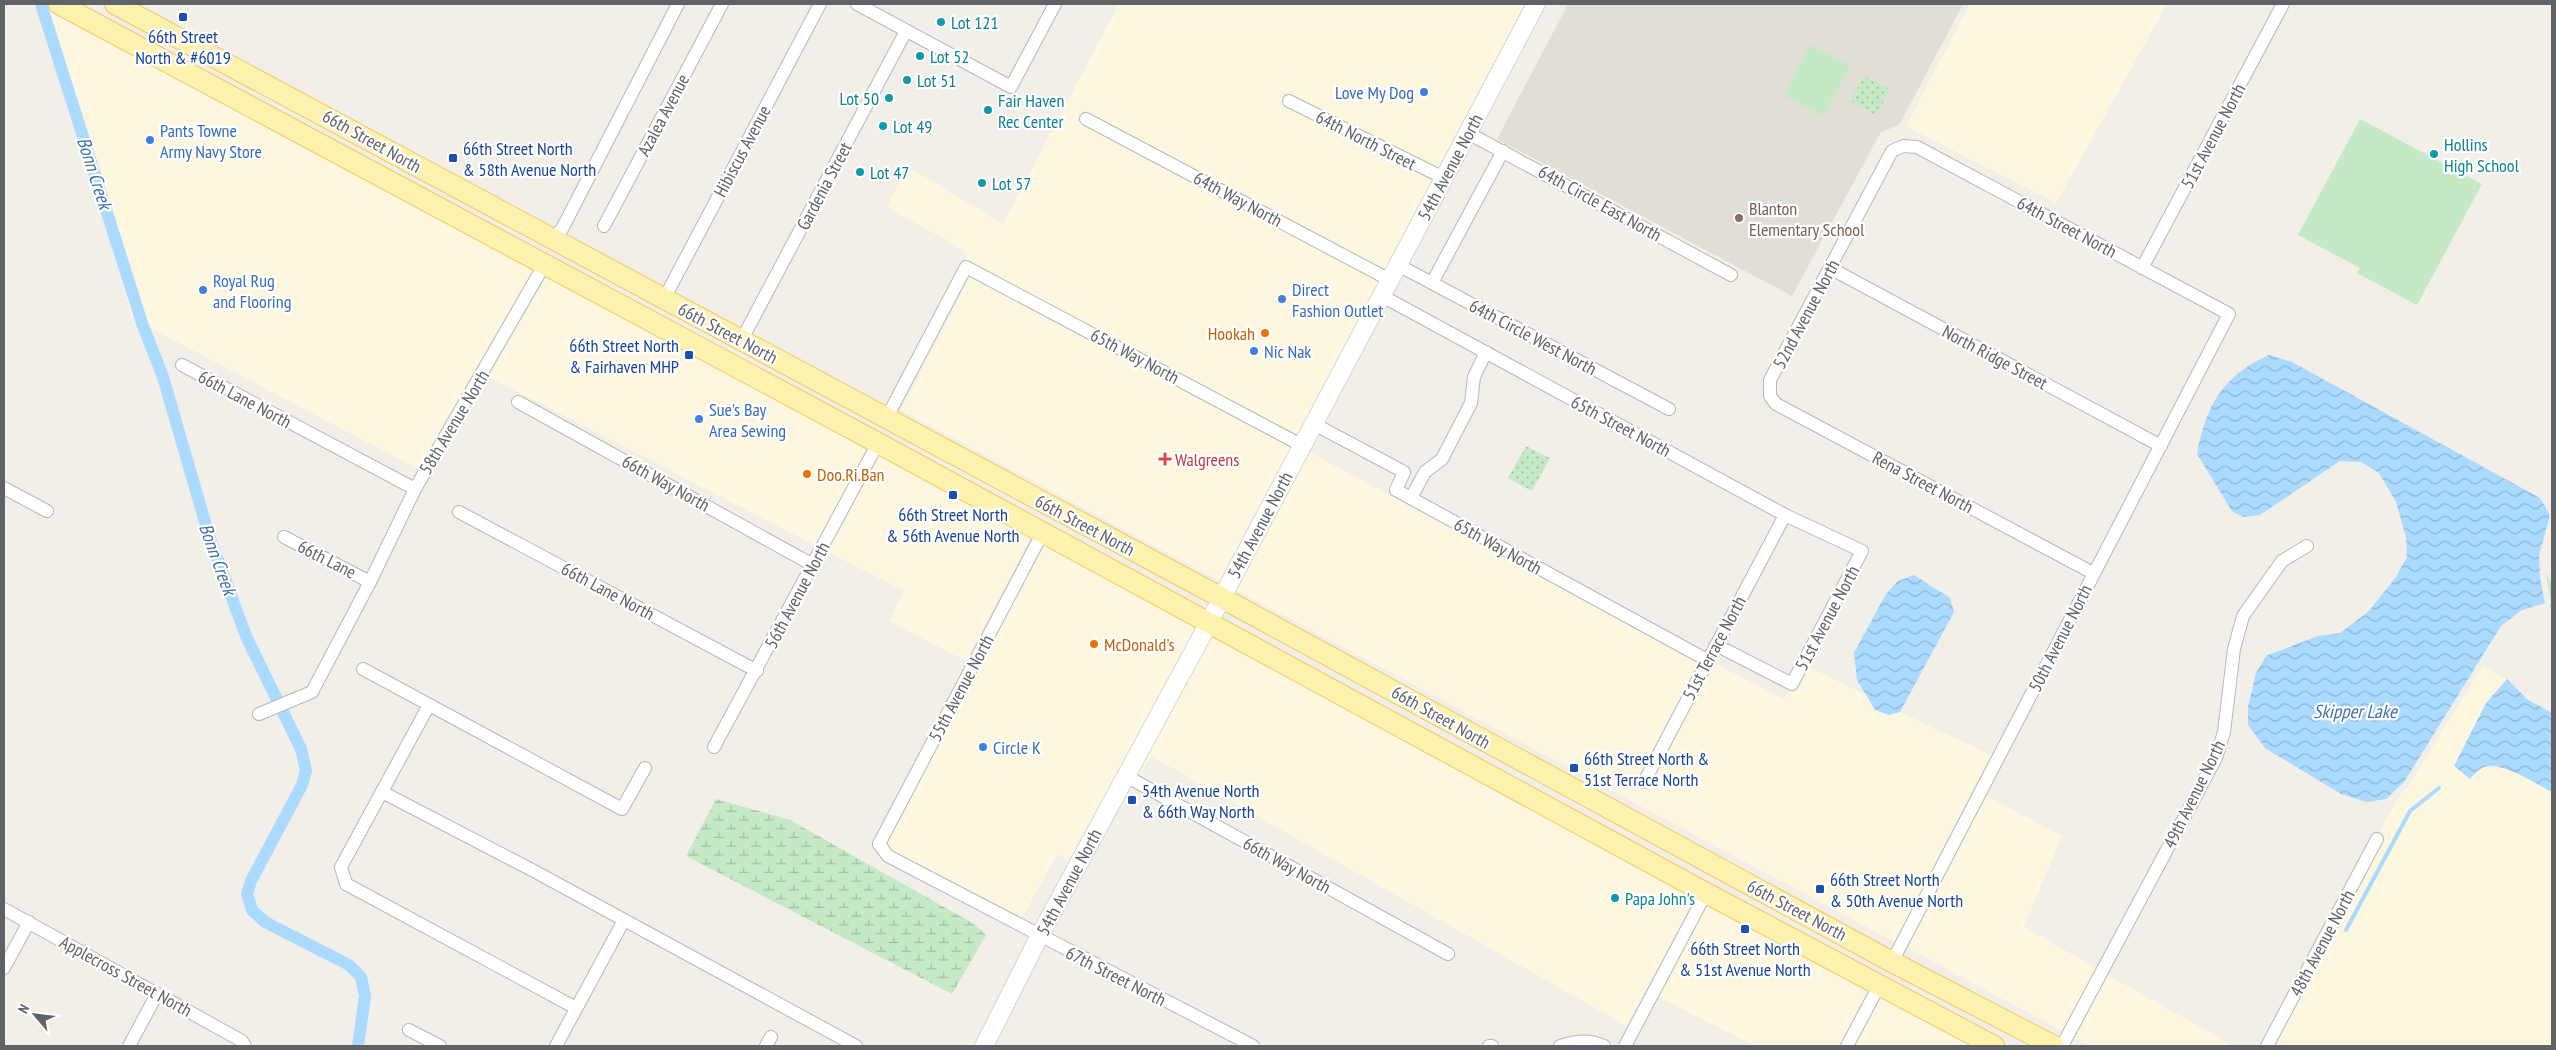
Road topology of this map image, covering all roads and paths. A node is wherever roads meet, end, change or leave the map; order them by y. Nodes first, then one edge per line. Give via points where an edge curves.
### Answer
1 (116, 4) edge
2 (678, 4) edge
3 (722, 4) edge
4 (820, 4) edge
5 (857, 4) edge
6 (1055, 4) edge
7 (1536, 4) edge
8 (2284, 4) edge
9 (61, 5) edge
10 (906, 31) junction
11 (1289, 101) dead end
12 (1086, 119) dead end
13 (1468, 133) junction
14 (1903, 146) joint
15 (1503, 151) junction
16 (1444, 178) junction
17 (388, 181) junction
18 (604, 226) dead end
19 (551, 239) junction
20 (544, 265) junction
21 (1830, 268) junction
22 (2142, 268) junction
23 (1394, 273) junction
24 (1731, 275) dead end
25 (1432, 283) junction
26 (1382, 296) junction
27 (670, 302) junction
28 (2229, 314) joint
29 (742, 341) junction
30 (1486, 352) junction
31 (182, 365) dead end
32 (753, 376) junction
33 (1770, 380) joint
34 (518, 402) dead end
35 (1669, 409) dead end
36 (886, 419) junction
37 (1314, 424) junction
38 (878, 443) junction
39 (1302, 446) junction
40 (2161, 446) junction
41 (1007, 484) junction
42 (4, 488) edge
43 (414, 489) junction
44 (1411, 498) junction
45 (47, 511) dead end
46 (458, 512) dead end
47 (1785, 515) junction
48 (1043, 532) junction
49 (284, 537) dead end
50 (2307, 546) dead end
51 (1862, 551) joint
52 (813, 565) junction
53 (2093, 573) junction
54 (370, 582) junction
55 (1222, 598) junction
56 (1209, 623) junction
57 (1716, 645) junction
58 (1707, 660) junction
59 (363, 669) dead end
60 (756, 670) junction
61 (429, 705) junction
62 (264, 712) dead end
63 (1397, 725) junction
64 (1470, 733) junction
65 (714, 746) dead end
66 (645, 768) dead end
67 (1478, 769) junction
68 (1126, 776) junction
69 (1556, 780) junction
70 (1644, 782) dead end
71 (382, 792) junction
72 (1552, 809) junction
73 (2377, 839) dead end
74 (878, 844) joint
75 (1701, 858) junction
76 (1706, 893) junction
77 (4, 909) edge
78 (1755, 919) junction
79 (29, 922) junction
80 (623, 922) junction
81 (1040, 937) junction
82 (1448, 954) dead end
83 (1892, 962) junction
84 (4, 968) edge
85 (1880, 984) junction
86 (157, 994) junction
87 (576, 1008) junction
88 (1989, 1013) junction
89 (409, 1030) dead end
90 (129, 1046) edge
91 (245, 1046) edge
92 (440, 1046) edge
93 (556, 1046) edge
94 (856, 1046) edge
95 (984, 1046) edge
96 (1253, 1046) edge
97 (1560, 1046) edge
98 (1604, 1046) edge
99 (1625, 1046) edge
100 (1847, 1046) edge
101 (1994, 1046) edge
102 (2054, 1046) edge
103 (2062, 1046) edge
104 (2267, 1046) edge

1 - 19 main road, 66th Street North
2 - 19 street via 562,229
3 - 18 street, Azalea Avenue
4 - 27 street, Hibiscus Avenue
5 - 10 street
6 - 10 street via 1011,87
7 - 13 main road, 54th Avenue North
8 - 22 street, 51st Avenue North
9 - 17 main road, 66th Street North
10 - 29 street, Gardenia Street
11 - 16 street, 64th North Street
12 - 23 street, 64th Way North
13 - 15 street, 64th Circle East North
13 - 16 main road, 54th Avenue North
14 - 21 street, 52nd Avenue North via 1892,151
14 - 22 street, 64th Street North via 1916,147
15 - 24 street, 64th Circle East North
15 - 25 street
16 - 23 main road, 54th Avenue North
17 - 19 main road via 410,179 521,238
17 - 20 main road, 66th Street North
19 - 27 main road, 66th Street North
20 - 27 main road via 568,264 657,308
20 - 32 main road, 66th Street North
20 - 43 street, 58th Avenue North
21 - 33 street, 52nd Avenue North
21 - 40 street, North Ridge Street
22 - 28 street, 64th Street North
23 - 25 street, 64th Circle West North
23 - 26 main road, 54th Avenue North
25 - 35 street, 64th Circle West North
26 - 30 street, 65th Street North
26 - 37 main road, 54th Avenue North
27 - 29 main road, 66th Street North
28 - 40 street, 50th Avenue North
29 - 36 main road, 66th Street North
30 - 44 street via 1474,377 1471,403 1442,459 1425,472
30 - 47 street, 65th Street North
31 - 43 street, 66th Lane North
32 - 36 main road via 769,379 860,420
32 - 38 main road, 66th Street North
33 - 53 street, Rena Street North via 1770,396 1776,404
34 - 52 street, 66th Way North
36 - 39 street, 65th Way North via 966,267
36 - 41 main road, 66th Street North
37 - 39 main road, 54th Avenue North
37 - 44 street, 65th Way North via 1404,472 1396,490
38 - 41 main road via 892,442 921,453 978,482
38 - 48 main road, 66th Street North
38 - 52 street, 56th Avenue North
39 - 55 main road, 54th Avenue North
40 - 53 street, 50th Avenue North
41 - 55 main road, 66th Street North
42 - 45 street
43 - 54 street, 58th Avenue North
44 - 58 street, 65th Way North
46 - 60 street, 66th Lane North
47 - 51 street, 65th Street North
47 - 57 street, 51st Terrace North
48 - 56 main road, 66th Street North
48 - 74 street, 55th Avenue North
49 - 54 street, 66th Lane
50 - 103 street, 49th Avenue North via 2282,561 2243,616 2234,649 2224,732 2216,758
51 - 57 street, 51st Avenue North via 1792,684
52 - 60 street, 56th Avenue North
53 - 83 street, 50th Avenue North
54 - 62 street, 58th Avenue North via 312,692
55 - 56 main road, 54th Avenue North
55 - 64 main road, 66th Street North
56 - 63 main road, 66th Street North
56 - 68 main road, 54th Avenue North
57 - 58 street, 51st Terrace North
58 - 70 street, 51st Terrace North
59 - 61 street
60 - 65 street, 56th Avenue North
61 - 66 street via 622,808
61 - 71 street
63 - 64 main road via 1420,722 1460,741
63 - 67 main road, 66th Street North
64 - 69 main road, 66th Street North
67 - 69 main road via 1492,762 1536,783
67 - 72 main road, 66th Street North
68 - 81 main road, 54th Avenue North
68 - 82 street, 66th Way North
69 - 75 main road, 66th Street North
71 - 80 street via 534,871
71 - 87 street via 341,867 346,884
72 - 75 main road via 1560,802 1570,802 1676,858
72 - 76 main road, 66th Street North
73 - 104 street, 48th Avenue North
74 - 81 street, 67th Street North via 888,856
75 - 83 main road, 66th Street North
76 - 78 main road, 66th Street North
76 - 99 street
77 - 79 street, Applecross Street North
78 - 83 main road via 1794,924 1868,963 1884,966
78 - 85 main road, 66th Street North
79 - 84 street
79 - 86 street, Applecross Street North
80 - 87 street
80 - 94 street
81 - 95 main road, 54th Avenue North
81 - 96 street, 67th Street North
83 - 88 main road, 66th Street North
85 - 88 main road via 1887,980 1906,984 1962,1013
85 - 100 street
85 - 101 main road, 66th Street North
86 - 90 street
86 - 91 street, Applecross Street North
87 - 93 street
88 - 102 main road, 66th Street North
89 - 92 street
97 - 98 street via 1592,1041

